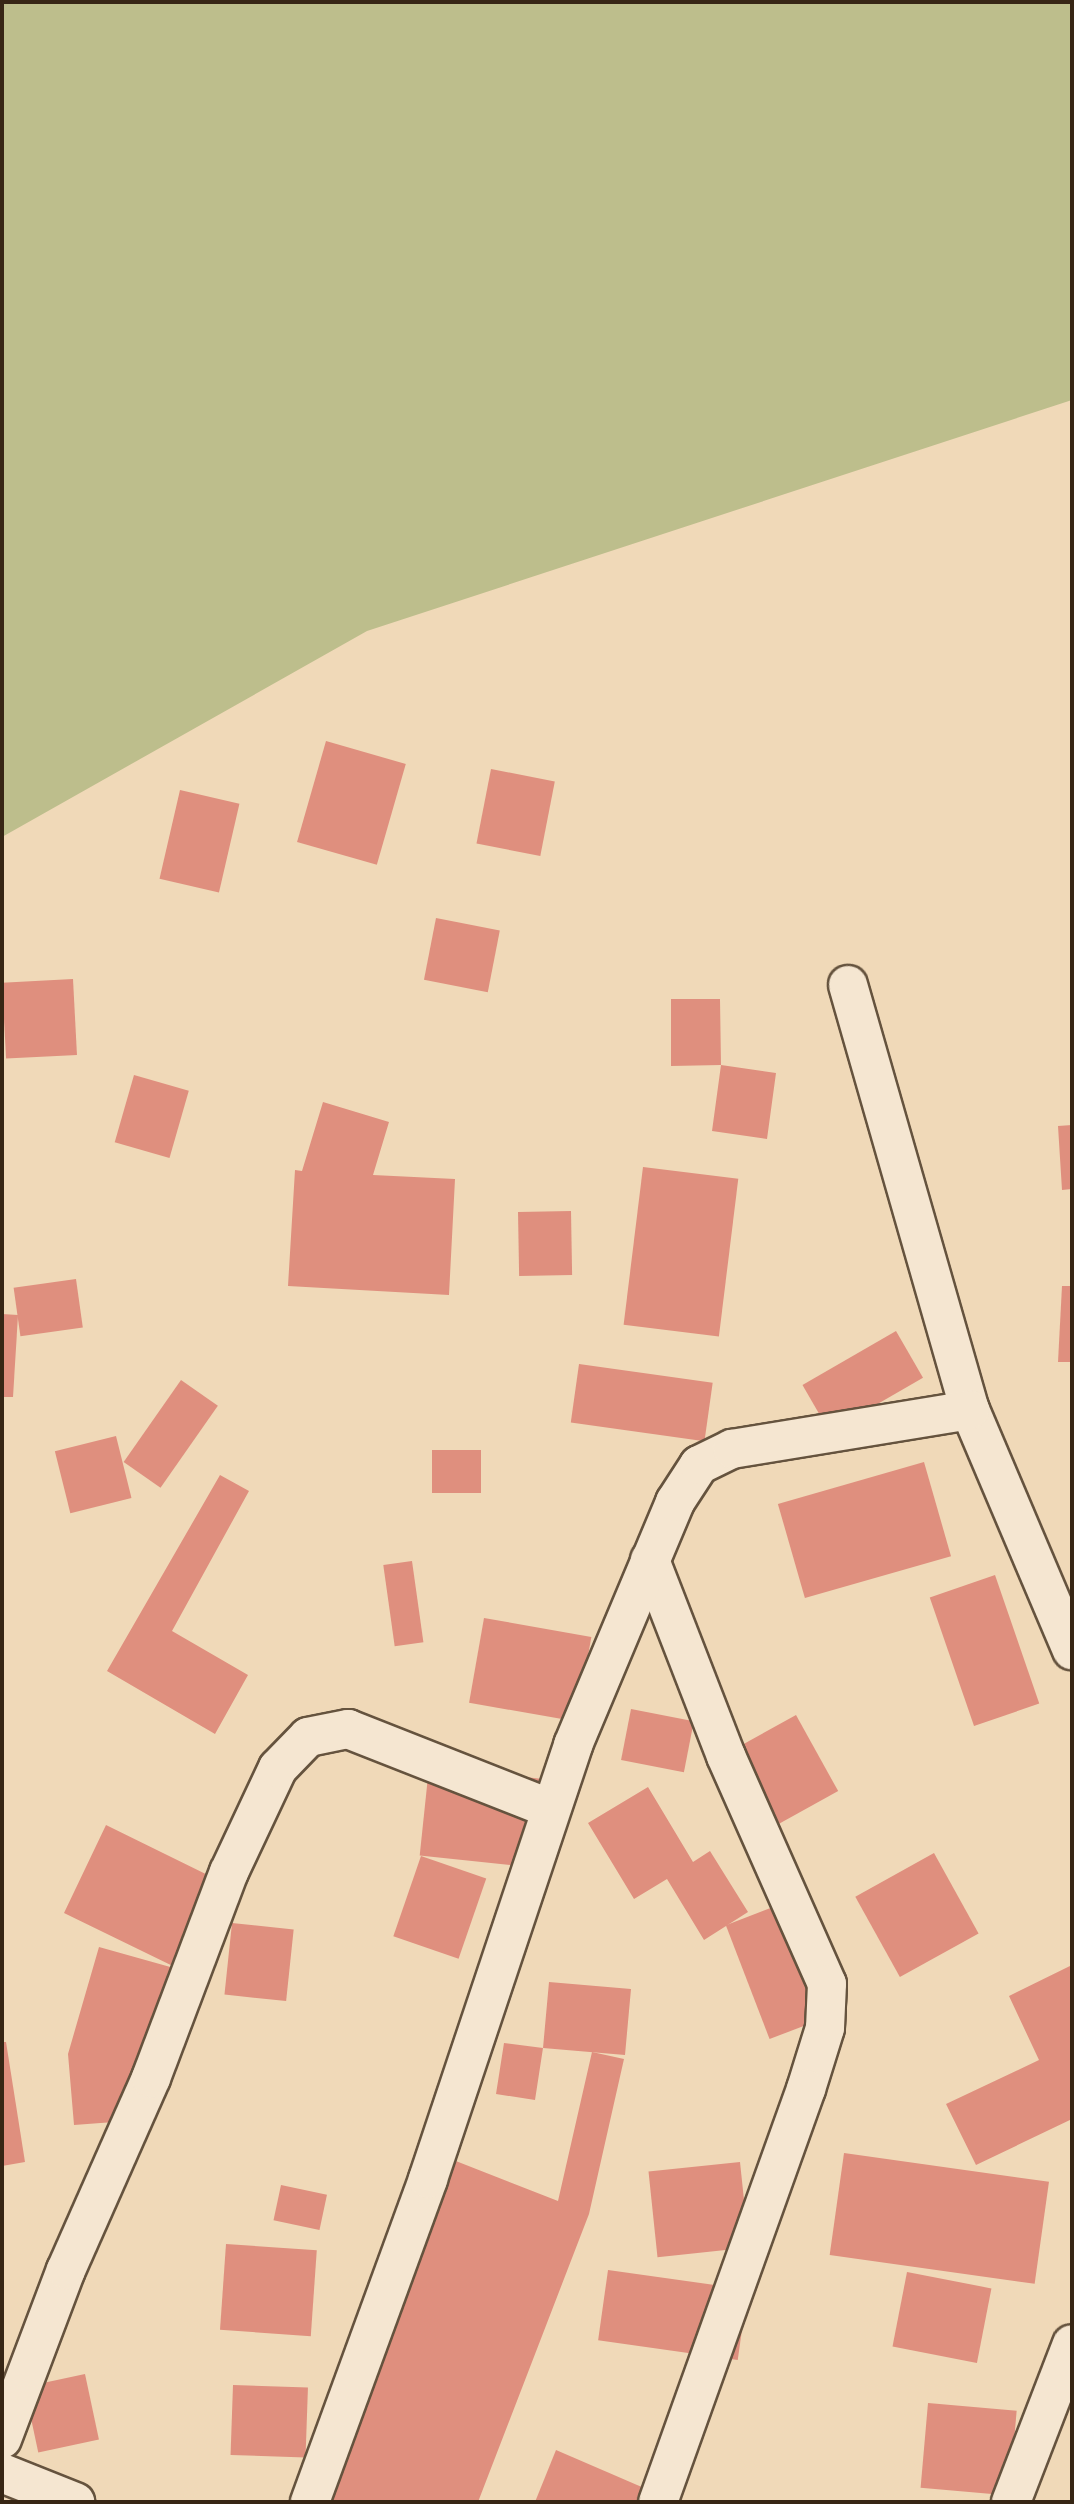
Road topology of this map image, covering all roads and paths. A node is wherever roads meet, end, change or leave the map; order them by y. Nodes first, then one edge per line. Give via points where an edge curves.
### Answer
1 (848, 985) dead end
2 (970, 1410) junction
3 (650, 1560) junction
4 (1072, 1650) edge
5 (551, 1809) junction
6 (1072, 2344) edge
7 (2, 2439) edge
8 (12, 2486) edge
9 (75, 2502) edge
10 (310, 2502) edge
11 (658, 2502) edge
12 (1012, 2502) edge

1 - 2 street
2 - 3 street via 732,1449 699,1465 675,1502
2 - 4 street
3 - 5 street
3 - 11 street via 726,1756 827,1984 825,2028 806,2090
5 - 7 street via 348,1729 308,1737 278,1768 229,1872 151,2078 66,2270
5 - 10 street via 428,2179
6 - 12 street
8 - 9 street

